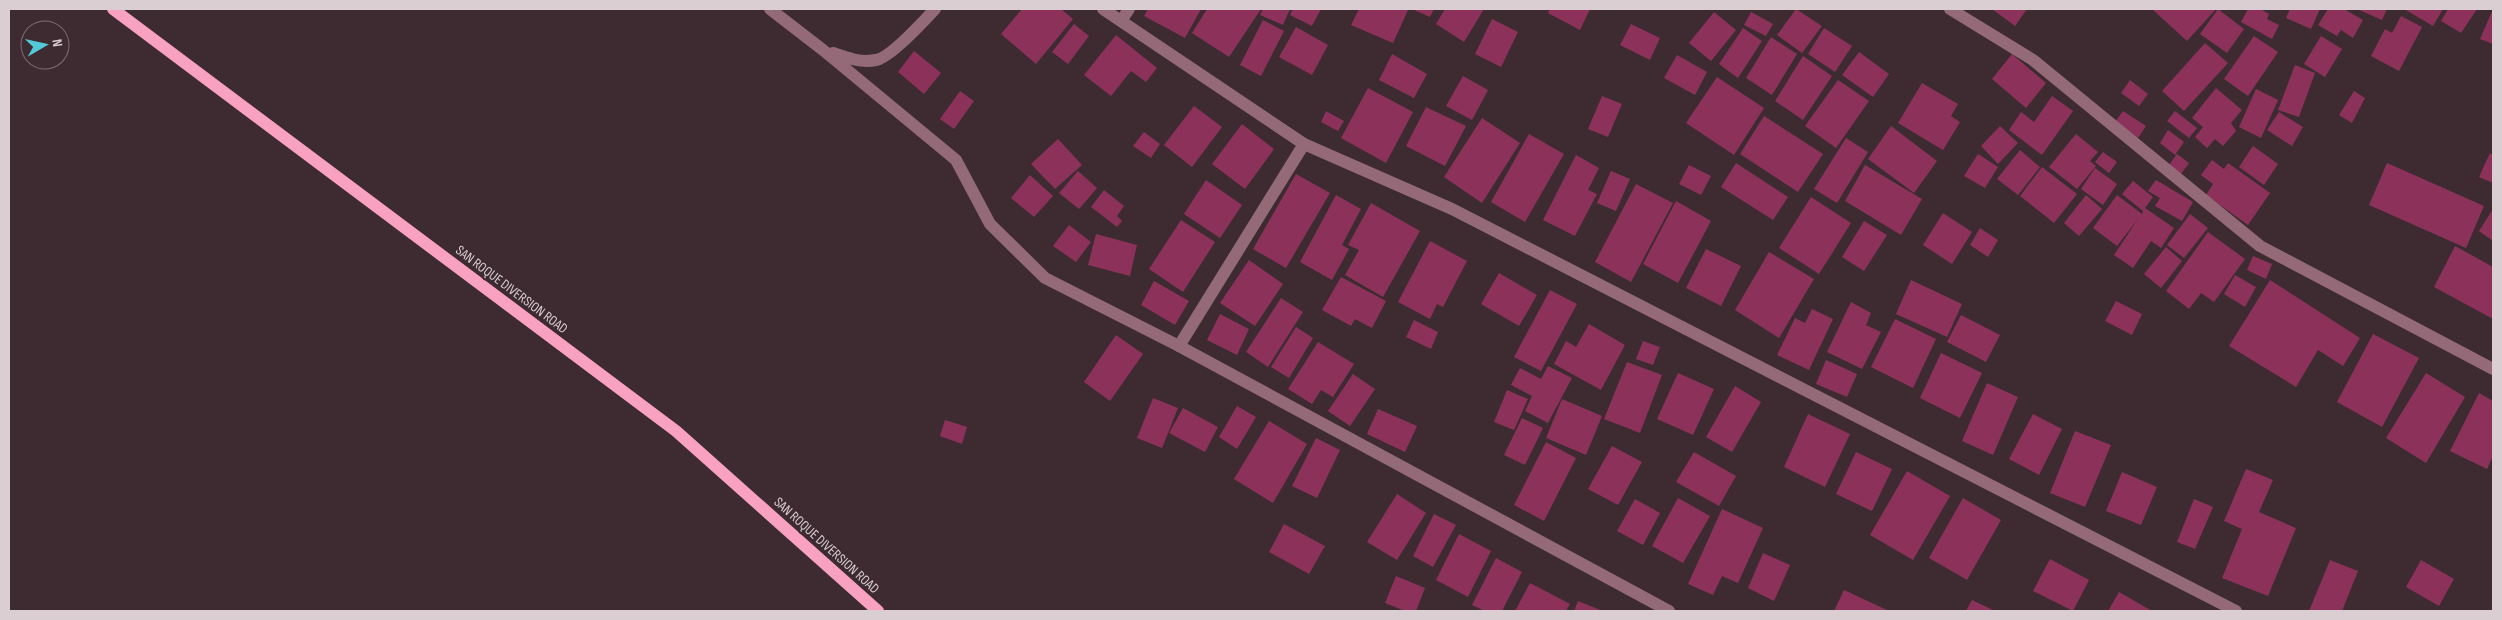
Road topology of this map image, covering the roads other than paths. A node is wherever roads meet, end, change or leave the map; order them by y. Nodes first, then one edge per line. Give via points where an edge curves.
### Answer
1 (113, 9) edge
2 (770, 9) edge
3 (935, 9) edge
4 (1103, 9) edge
5 (1129, 9) edge
6 (1950, 9) edge
7 (1121, 21) junction
8 (823, 50) junction
9 (1304, 144) junction
10 (1179, 346) junction
11 (2493, 369) edge
12 (878, 611) edge
13 (1669, 611) edge
14 (2236, 611) edge

1 - 12 main road, SAN ROQUE DIVERSION ROAD via 676,431
2 - 8 street
3 - 8 street via 902,43 877,60 851,60
4 - 7 street
5 - 7 street
6 - 11 street via 2033,60 2260,246
7 - 9 street
8 - 10 street via 956,160 990,224 1044,278
9 - 10 street
9 - 14 street via 1452,209
10 - 13 street

